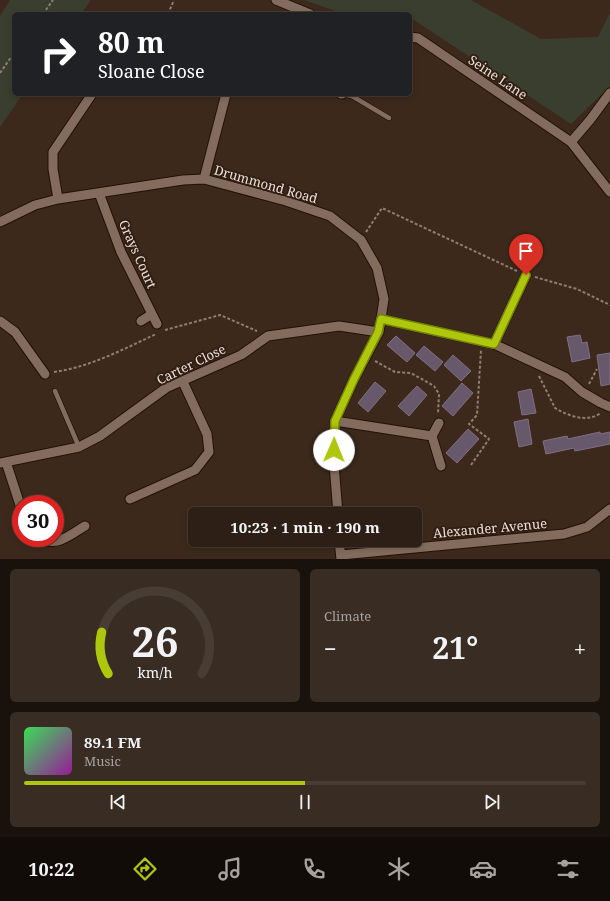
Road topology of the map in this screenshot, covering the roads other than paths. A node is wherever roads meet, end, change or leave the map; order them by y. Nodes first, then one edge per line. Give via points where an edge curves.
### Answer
1 (276, 0) edge
2 (305, 12) edge
3 (412, 37) edge
4 (610, 93) edge
5 (91, 96) edge
6 (225, 96) edge
7 (352, 96) edge
8 (389, 118) dead end
9 (571, 142) junction
10 (204, 179) junction
11 (610, 192) edge
12 (99, 193) junction
13 (58, 198) junction
14 (0, 222) edge
15 (526, 275) road end
16 (152, 314) junction
17 (381, 319) junction
18 (0, 321) edge
19 (141, 321) dead end
20 (157, 324) dead end
21 (378, 332) junction
22 (494, 344) junction
23 (45, 374) road end
24 (183, 382) junction
25 (55, 391) dead end
26 (608, 408) edge
27 (335, 421) junction
28 (439, 424) road end
29 (432, 436) junction
30 (79, 447) junction
31 (3, 463) edge
32 (441, 466) dead end
33 (16, 495) edge
34 (130, 500) dead end
35 (337, 507) edge
36 (610, 509) edge
37 (86, 526) dead end
38 (64, 538) edge
39 (340, 547) edge
40 (341, 557) edge

1 - 2 street
3 - 9 street, Seine Lane via 418,38
4 - 9 street
5 - 13 street via 53,152
6 - 10 street
7 - 8 lane
9 - 11 street, Seine Lane
10 - 12 street, Drummond Road
10 - 17 street, Drummond Road via 330,216 361,240 377,268 384,299
12 - 13 street, Drummond Road
12 - 16 street, Grays Court via 121,252
13 - 14 street, Drummond Road
15 - 22 street
16 - 19 street
16 - 20 street, Grays Court
17 - 21 street, Drummond Road
17 - 22 street
18 - 23 street via 15,332
21 - 24 street, Carter Close via 340,326 268,336 241,354
21 - 27 street, Drummond Road
22 - 26 street via 565,377 585,394
24 - 30 street, Carter Close via 166,388 100,436
24 - 34 street via 207,434 209,452 195,470
25 - 30 lane
27 - 29 street
27 - 35 street via 334,464
28 - 29 street
29 - 32 street
30 - 31 street, Carter Close
31 - 33 street
36 - 40 street, Alexander Avenue via 587,527 564,534
37 - 38 street
39 - 40 street

